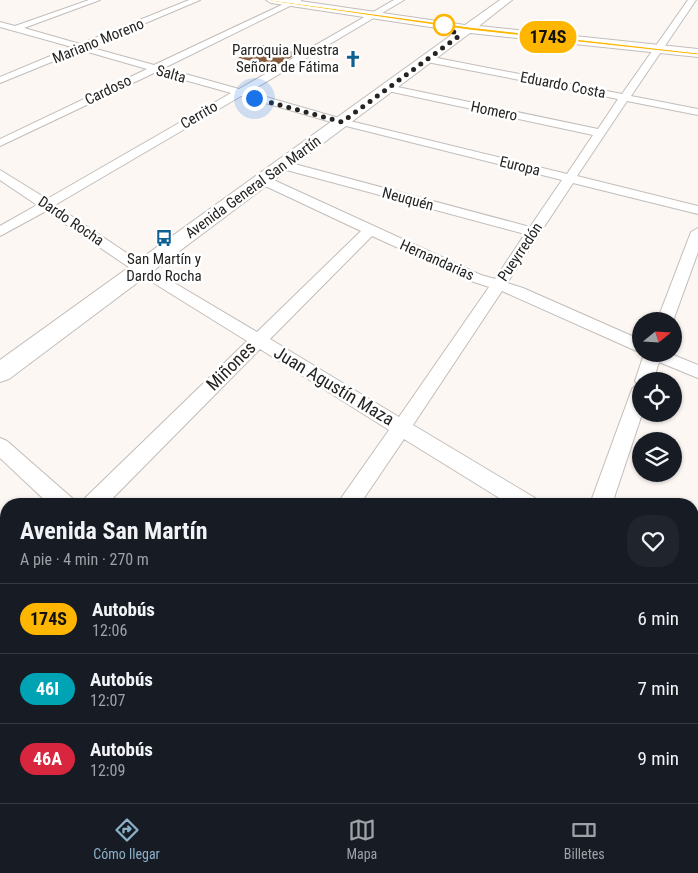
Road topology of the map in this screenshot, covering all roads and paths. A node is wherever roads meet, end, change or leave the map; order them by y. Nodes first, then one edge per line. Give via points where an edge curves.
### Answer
1 (96, 0) edge
2 (196, 0) edge
3 (271, 0) edge
4 (400, 0) edge
5 (507, 0) edge
6 (692, 0) edge
7 (295, 2) edge
8 (374, 15) junction
9 (0, 24) edge
10 (16, 28) junction
11 (469, 29) junction
12 (0, 34) edge
13 (82, 47) junction
14 (657, 49) junction
15 (698, 53) edge
16 (427, 59) junction
17 (154, 69) junction
18 (0, 80) edge
19 (388, 88) junction
20 (237, 93) junction
21 (624, 97) junction
22 (698, 112) edge
23 (342, 122) junction
24 (601, 133) junction
25 (0, 142) edge
26 (283, 166) junction
27 (0, 174) edge
28 (570, 178) junction
29 (263, 180) junction
30 (46, 204) junction
31 (698, 210) edge
32 (370, 230) junction
33 (0, 232) edge
34 (534, 232) junction
35 (698, 232) edge
36 (141, 269) junction
37 (498, 284) junction
38 (668, 312) edge
39 (258, 339) junction
40 (632, 343) edge
41 (674, 362) edge
42 (698, 372) edge
43 (0, 374) edge
44 (632, 415) edge
45 (402, 427) junction
46 (0, 446) edge
47 (57, 498) edge
48 (99, 498) edge
49 (352, 498) edge
50 (517, 498) edge
51 (603, 498) edge

1 - 10 street
2 - 13 street, Mariano Moreno
3 - 7 main road
4 - 8 street, Cerrito
5 - 11 main road, Avenida General San Martín
6 - 14 street, Pueyrredón
7 - 8 main road
7 - 17 street, Cardoso
8 - 11 main road
8 - 20 street, Cerrito
9 - 10 street, Salta
10 - 12 street
10 - 13 street, Salta
11 - 14 main road
11 - 16 main road, Avenida General San Martín
13 - 17 street, Salta
13 - 18 street, Mariano Moreno
14 - 15 main road
14 - 21 street, Pueyrredón
16 - 19 main road, Avenida General San Martín
16 - 21 street, Eduardo Costa
17 - 20 street, Salta
17 - 25 street, Cardoso
19 - 23 main road, Avenida General San Martín
19 - 24 street, Homero
20 - 23 street, Salta
20 - 30 street, Cerrito
21 - 22 street, Eduardo Costa
21 - 24 street, Pueyrredón
23 - 26 main road, Avenida General San Martín
23 - 28 street, Europa
24 - 28 street, Pueyrredón
26 - 29 main road, Avenida General San Martín
26 - 34 street, Neuquén
27 - 30 street, Dardo Rocha
28 - 31 street, Europa
28 - 34 street, Pueyrredón
29 - 32 street, Hernandarias
29 - 36 main road, Avenida General San Martín
30 - 33 street, Cerrito
30 - 36 street, Dardo Rocha
32 - 37 street, Hernandarias via 476,278
32 - 39 street, Miñones
34 - 37 street, Pueyrredón
35 - 38 street
36 - 39 street, Juan Agustín Maza
36 - 43 main road, Avenida General San Martín
37 - 40 street, Hernandarias
37 - 45 street, Pueyrredón
39 - 45 street, Juan Agustín Maza
39 - 48 street, Miñones
41 - 42 street
44 - 51 street
45 - 49 street, Pueyrredón
45 - 50 street, Juan Agustín Maza
46 - 47 street

